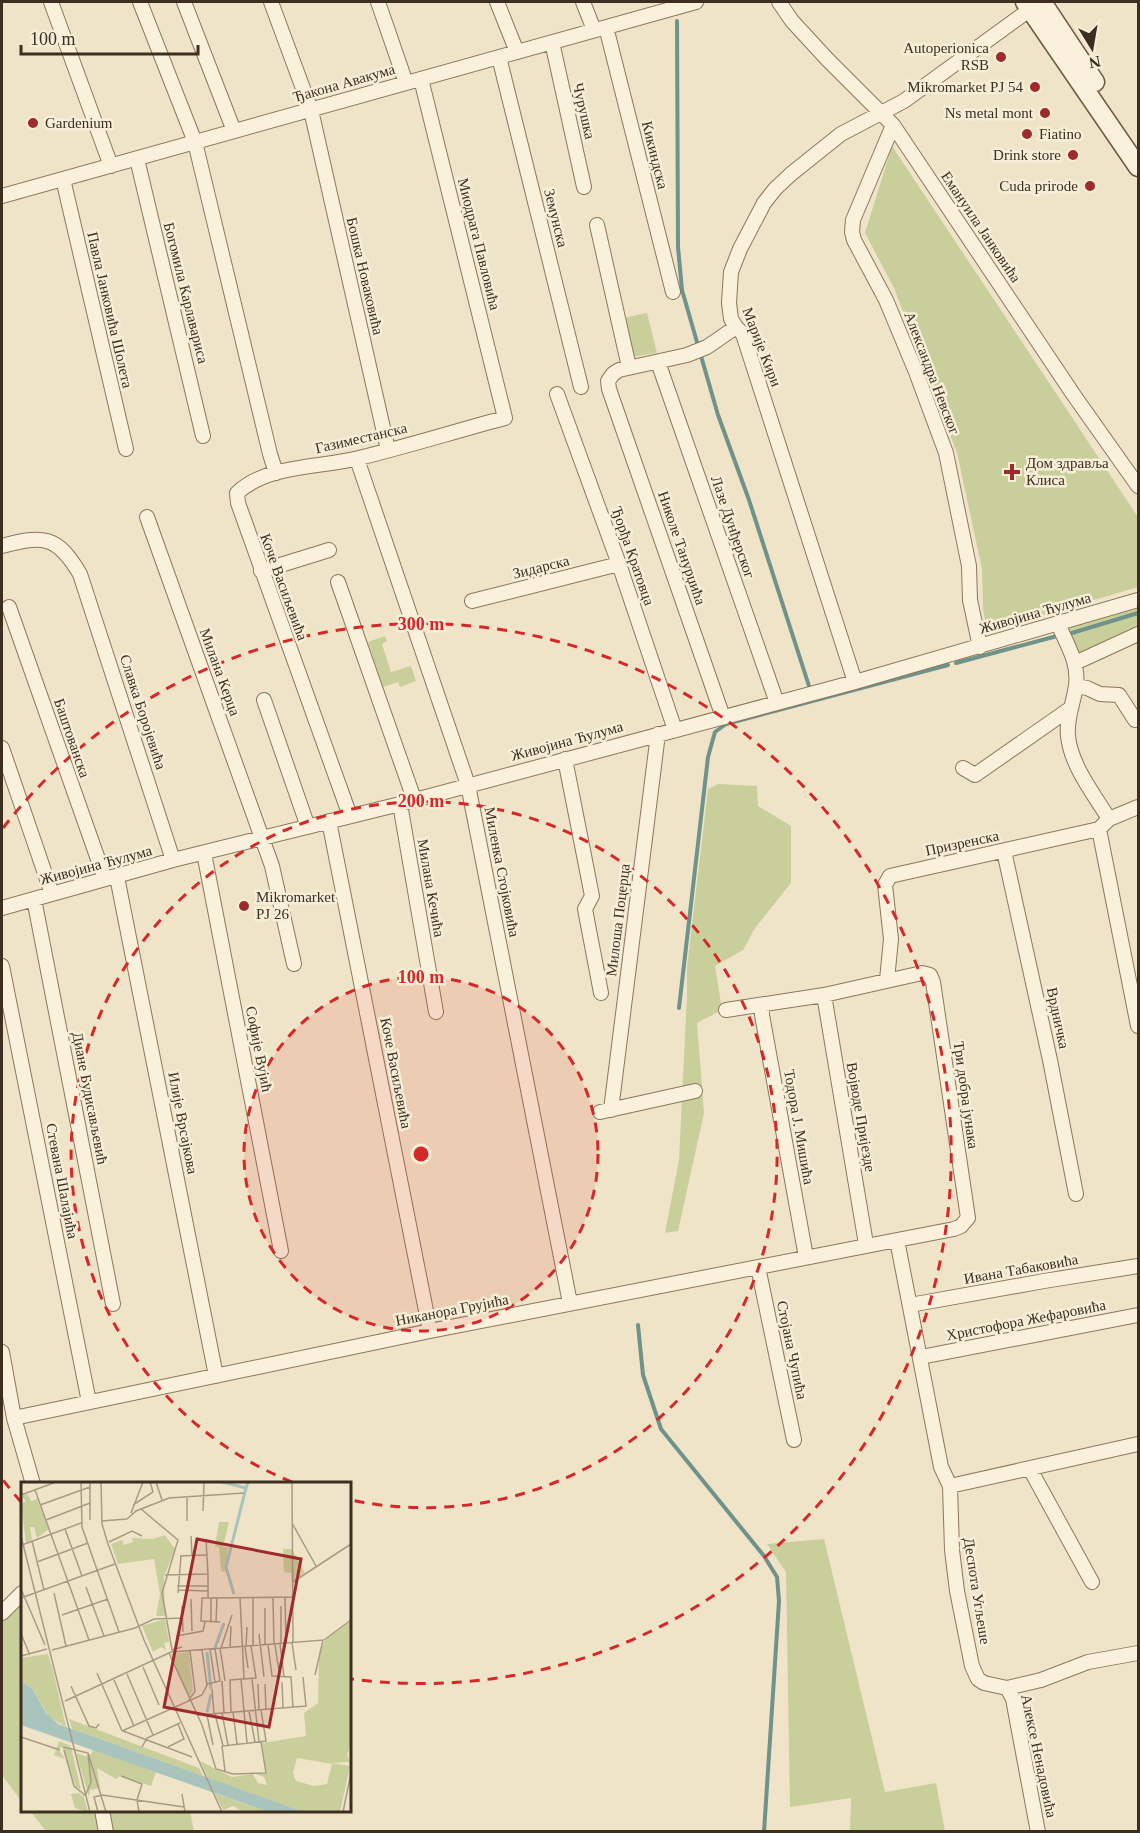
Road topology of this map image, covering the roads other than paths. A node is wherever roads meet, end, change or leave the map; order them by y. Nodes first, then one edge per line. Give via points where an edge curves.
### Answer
1 (51, 2) edge
2 (140, 2) edge
3 (184, 2) edge
4 (271, 2) edge
5 (378, 2) edge
6 (497, 2) edge
7 (583, 2) edge
8 (696, 2) edge
9 (779, 2) edge
10 (1032, 4) edge
11 (669, 5) edge
12 (600, 29) junction
13 (552, 42) junction
14 (517, 52) junction
15 (499, 57) junction
16 (421, 79) junction
17 (406, 83) junction
18 (311, 110) junction
19 (882, 112) junction
20 (893, 124) junction
21 (234, 131) junction
22 (195, 142) junction
23 (1138, 146) edge
24 (136, 159) junction
25 (111, 166) junction
26 (1138, 166) edge
27 (63, 179) junction
28 (584, 187) dead end
29 (2, 196) edge
30 (597, 225) dead end
31 (673, 292) dead end
32 (736, 327) junction
33 (658, 362) junction
34 (629, 368) junction
35 (581, 387) dead end
36 (557, 394) dead end
37 (505, 418) joint
38 (203, 436) dead end
39 (126, 448) dead end
40 (388, 450) junction
41 (357, 459) junction
42 (276, 473) junction
43 (1138, 486) edge
44 (238, 503) joint
45 (147, 517) dead end
46 (2, 546) edge
47 (329, 550) dead end
48 (619, 564) junction
49 (261, 572) junction
50 (338, 582) dead end
51 (1138, 600) edge
52 (472, 601) dead end
53 (9, 607) dead end
54 (1058, 624) junction
55 (1138, 634) edge
56 (980, 647) junction
57 (1075, 663) junction
58 (855, 682) junction
59 (1076, 686) junction
60 (264, 700) dead end
61 (777, 703) junction
62 (1071, 708) junction
63 (723, 717) junction
64 (1135, 720) dead end
65 (675, 730) junction
66 (658, 734) junction
67 (2, 748) edge
68 (566, 759) junction
69 (963, 768) dead end
70 (468, 785) junction
71 (414, 799) junction
72 (400, 804) junction
73 (1138, 807) edge
74 (350, 816) junction
75 (329, 821) junction
76 (1104, 824) junction
77 (308, 827) junction
78 (262, 839) junction
79 (1004, 851) junction
80 (204, 853) junction
81 (173, 861) junction
82 (111, 878) junction
83 (52, 894) junction
84 (34, 899) junction
85 (2, 908) edge
86 (294, 964) dead end
87 (2, 966) edge
88 (1133, 969) edge
89 (887, 980) junction
90 (601, 993) dead end
91 (824, 995) junction
92 (765, 1004) junction
93 (726, 1010) dead end
94 (436, 1012) dead end
95 (1138, 1026) edge
96 (695, 1091) dead end
97 (1076, 1194) dead end
98 (967, 1212) joint
99 (897, 1240) junction
100 (866, 1244) junction
101 (281, 1251) dead end
102 (806, 1257) junction
103 (1138, 1266) edge
104 (758, 1267) junction
105 (113, 1304) dead end
106 (570, 1304) junction
107 (910, 1305) junction
108 (1138, 1315) edge
109 (430, 1332) junction
110 (2, 1352) edge
111 (921, 1357) junction
112 (216, 1376) junction
113 (89, 1402) junction
114 (14, 1418) junction
115 (794, 1440) dead end
116 (1138, 1444) edge
117 (1030, 1468) junction
118 (32, 1482) edge
119 (950, 1486) junction
120 (1092, 1582) dead end
121 (21, 1594) edge
122 (2, 1614) edge
123 (1138, 1653) edge
124 (1007, 1688) junction
125 (102, 1812) edge
126 (106, 1832) edge
127 (1038, 1832) edge

1 - 25 street
2 - 22 street
3 - 21 street
4 - 18 street, Бошка Новаковића
5 - 17 street
6 - 14 street
7 - 12 street, Кикиндска
8 - 11 street, Ђакона Авакума
9 - 19 street, Емануила Јанковића via 827,59
10 - 19 street, Марије Кири via 904,101
10 - 23 main road
10 - 26 main road
11 - 12 street, Ђакона Авакума
12 - 13 street, Ђакона Авакума
12 - 31 street, Кикиндска
13 - 14 street, Ђакона Авакума
13 - 28 street, Чурушка
14 - 15 street, Ђакона Авакума
15 - 16 street, Ђакона Авакума
15 - 35 street, Земунска
16 - 17 street, Ђакона Авакума
16 - 37 street, Миодрага Павловића
17 - 18 street, Ђакона Авакума
18 - 21 street, Ђакона Авакума
18 - 40 street, Бошка Новаковића
19 - 20 street, Емануила Јанковића
19 - 32 street, Марије Кири via 810,158 764,203 731,272 729,303
20 - 43 street, Емануила Јанковића
20 - 56 street, Александра Невског via 853,220 852,232 890,310 946,453 969,566 970,600
21 - 22 street, Ђакона Авакума
22 - 24 street, Ђакона Авакума
22 - 42 street
24 - 25 street, Ђакона Авакума
24 - 38 street, Богомила Карлавариса
25 - 27 street, Ђакона Авакума
27 - 29 street, Ђакона Авакума
27 - 39 street, Павла Јанковића Шолета
30 - 34 street
32 - 33 street via 707,347
32 - 58 street, Марије Кири via 743,334
33 - 34 street
33 - 61 street, Лазе Дунђерског
34 - 63 street, Николе Танурџића via 613,374 608,381 609,389
36 - 48 street, Ђорђа Кратовца
37 - 40 street, Газиместанска
40 - 41 street, Газиместанска
41 - 42 street, Газиместанска
41 - 70 street, Миленка Стојковића
42 - 44 street, Газиместанска via 245,486 237,494
44 - 49 street, Коче Васиљевића
45 - 78 street, Милана Керца
46 - 81 street, Славка Боројевића via 36,539 52,542 66,551 80,574
47 - 49 street
48 - 52 street, Зидарска
48 - 65 street, Ђорђа Кратовца
49 - 74 street, Коче Васиљевића
50 - 71 street
51 - 54 street, Живојина Ћулума
53 - 82 street, Баштованска
54 - 56 street, Живојина Ћулума
54 - 57 street
55 - 57 street
56 - 58 street, Живојина Ћулума
57 - 59 street
58 - 61 street, Живојина Ћулума
59 - 62 street
59 - 64 street via 1119,695
60 - 77 street
61 - 63 street, Живојина Ћулума
62 - 69 street via 975,775
62 - 76 street via 1067,726 1072,756
63 - 65 street, Живојина Ћулума
65 - 66 street, Живојина Ћулума
66 - 68 street, Живојина Ћулума
66 - 96 street, Милоша Поцерца via 605,1111
67 - 83 street
68 - 70 street, Живојина Ћулума
68 - 90 street, Милоша Поцерца via 592,896 585,909
70 - 71 street, Живојина Ћулума
70 - 106 street, Миленка Стојковића
71 - 72 street, Живојина Ћулума
72 - 74 street, Живојина Ћулума
72 - 94 street, Милана Кечића
73 - 76 street, Призренска
74 - 75 street, Живојина Ћулума
75 - 77 street, Живојина Ћулума
75 - 109 street, Коче Васиљевића
76 - 79 street, Призренска
76 - 88 street
77 - 78 street, Живојина Ћулума
78 - 80 street, Живојина Ћулума
78 - 86 street, Милана Керца
79 - 89 street, Призренска via 886,879 891,939
79 - 97 street, Врдничка
80 - 81 street, Живојина Ћулума
80 - 101 street, Софије Вујић
81 - 82 street, Живојина Ћулума
82 - 83 street, Живојина Ћулума
82 - 112 street, Илије Врсајкова
83 - 84 street, Живојина Ћулума
84 - 85 street, Живојина Ћулума
84 - 105 street, Диане Будисављевић
87 - 113 street, Стевана Шалајића
88 - 95 street
89 - 91 street
89 - 98 street, Три добра јунака via 922,973 930,975 933,982
91 - 92 street
91 - 100 street, Војводе Пријезде
92 - 93 street
92 - 102 street, Тодора Ј. Мишића via 762,1015
98 - 99 street, Никанора Грујића via 965,1222 954,1229
99 - 100 street, Никанора Грујића
99 - 107 street
100 - 102 street, Никанора Грујића
102 - 104 street, Никанора Грујића
103 - 107 street, Ивана Табаковића
104 - 106 street, Никанора Грујића
104 - 115 street, Стојана Чупића
106 - 109 street, Никанора Грујића
107 - 111 street
108 - 111 street, Христофора Жефаровића
109 - 112 street, Никанора Грујића
110 - 114 street
111 - 119 street, Деспота Угљеше via 942,1467
112 - 113 street, Никанора Грујића
113 - 114 street, Никанора Грујића
114 - 118 street
116 - 117 street
117 - 119 street
117 - 120 street
119 - 124 street, Деспота Угљеше via 954,1571 974,1672 984,1683
121 - 122 street
123 - 124 street via 1088,1662
124 - 127 street, Алексе Ненадовића via 1013,1699
125 - 126 street

